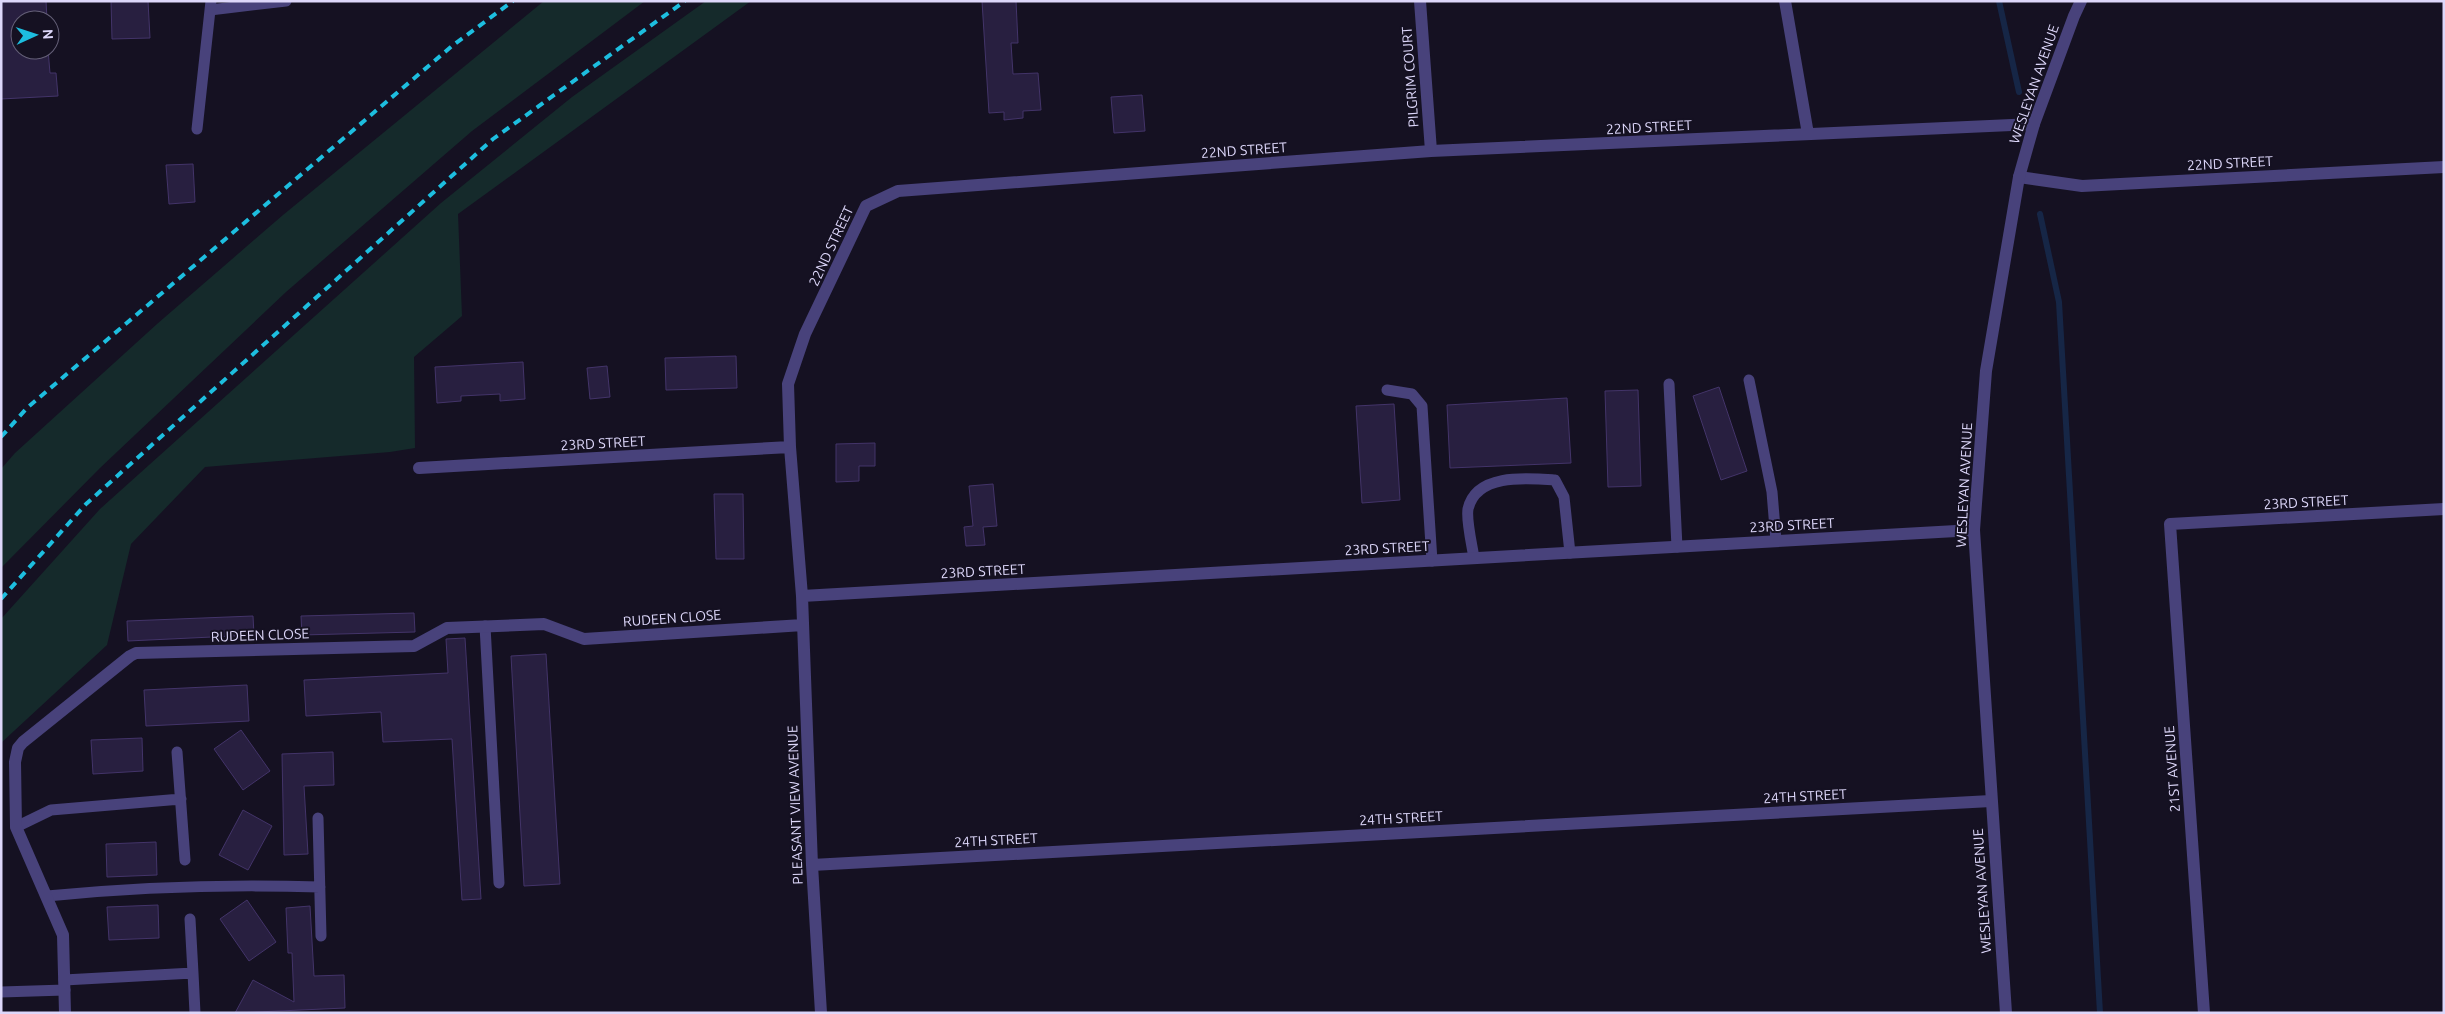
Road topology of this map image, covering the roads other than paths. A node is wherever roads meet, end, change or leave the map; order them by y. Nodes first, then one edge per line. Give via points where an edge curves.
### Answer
1 (286, 1) edge
2 (1420, 1) edge
3 (1785, 1) edge
4 (2081, 1) edge
5 (210, 6) edge
6 (2034, 124) junction
7 (197, 129) dead end
8 (1808, 134) junction
9 (1430, 151) junction
10 (2444, 167) edge
11 (2019, 177) junction
12 (1749, 380) dead end
13 (1669, 384) dead end
14 (1387, 390) dead end
15 (790, 447) junction
16 (419, 468) dead end
17 (2444, 509) edge
18 (2170, 524) joint
19 (1974, 530) junction
20 (1776, 541) junction
21 (1677, 547) junction
22 (1570, 553) junction
23 (1474, 558) junction
24 (1432, 561) junction
25 (802, 596) junction
26 (803, 625) junction
27 (485, 626) junction
28 (177, 752) dead end
29 (181, 799) junction
30 (1991, 801) junction
31 (318, 818) dead end
32 (16, 827) junction
33 (185, 860) dead end
34 (812, 865) junction
35 (498, 884) dead end
36 (320, 887) junction
37 (47, 896) junction
38 (190, 919) dead end
39 (321, 936) dead end
40 (193, 973) junction
41 (64, 985) junction
42 (1, 992) edge
43 (66, 1013) edge
44 (195, 1013) edge
45 (821, 1013) edge
46 (2006, 1013) edge
47 (2204, 1013) edge

1 - 5 lane
2 - 9 street, PILGRIM COURT
3 - 8 street
4 - 6 street, WESLEYAN AVENUE
5 - 7 lane
6 - 8 street, 22ND STREET
6 - 11 street, WESLEYAN AVENUE
8 - 9 street, 22ND STREET
9 - 15 street, 22ND STREET via 898,190 866,206 805,334 788,384
10 - 11 street, 22ND STREET via 2082,186
11 - 19 street, WESLEYAN AVENUE via 1986,371
12 - 20 lane via 1772,492
13 - 21 lane
14 - 24 lane via 1412,394 1422,406
15 - 16 street, 23RD STREET
15 - 25 street, 22ND STREET
17 - 18 street, 23RD STREET
18 - 47 street, 21ST AVENUE
19 - 20 street, 23RD STREET
19 - 30 street, WESLEYAN AVENUE
20 - 21 street, 23RD STREET
21 - 22 street, 23RD STREET
22 - 23 street, 23RD STREET
22 - 23 lane via 1567,512 1560,489 1555,480 1529,478 1488,484 1474,494 1468,510
23 - 24 street, 23RD STREET
24 - 25 street, 23RD STREET
25 - 26 street, PLEASANT VIEW AVENUE
26 - 27 street, RUDEEN CLOSE via 584,639 544,624
26 - 34 street, PLEASANT VIEW AVENUE
27 - 32 street, RUDEEN CLOSE via 447,628 414,646 136,653 18,748 15,762
27 - 35 lane
28 - 29 lane
29 - 32 lane via 51,810
29 - 33 lane
30 - 34 street, 24TH STREET
30 - 46 street, WESLEYAN AVENUE
31 - 36 lane
32 - 37 street, RUDEEN CLOSE
34 - 45 street, PLEASANT VIEW AVENUE
36 - 37 lane via 236,885 106,890
36 - 39 lane
37 - 41 street, RUDEEN CLOSE via 63,935
38 - 40 lane
40 - 41 lane
40 - 44 lane
41 - 42 lane
41 - 43 street, RUDEEN CLOSE

